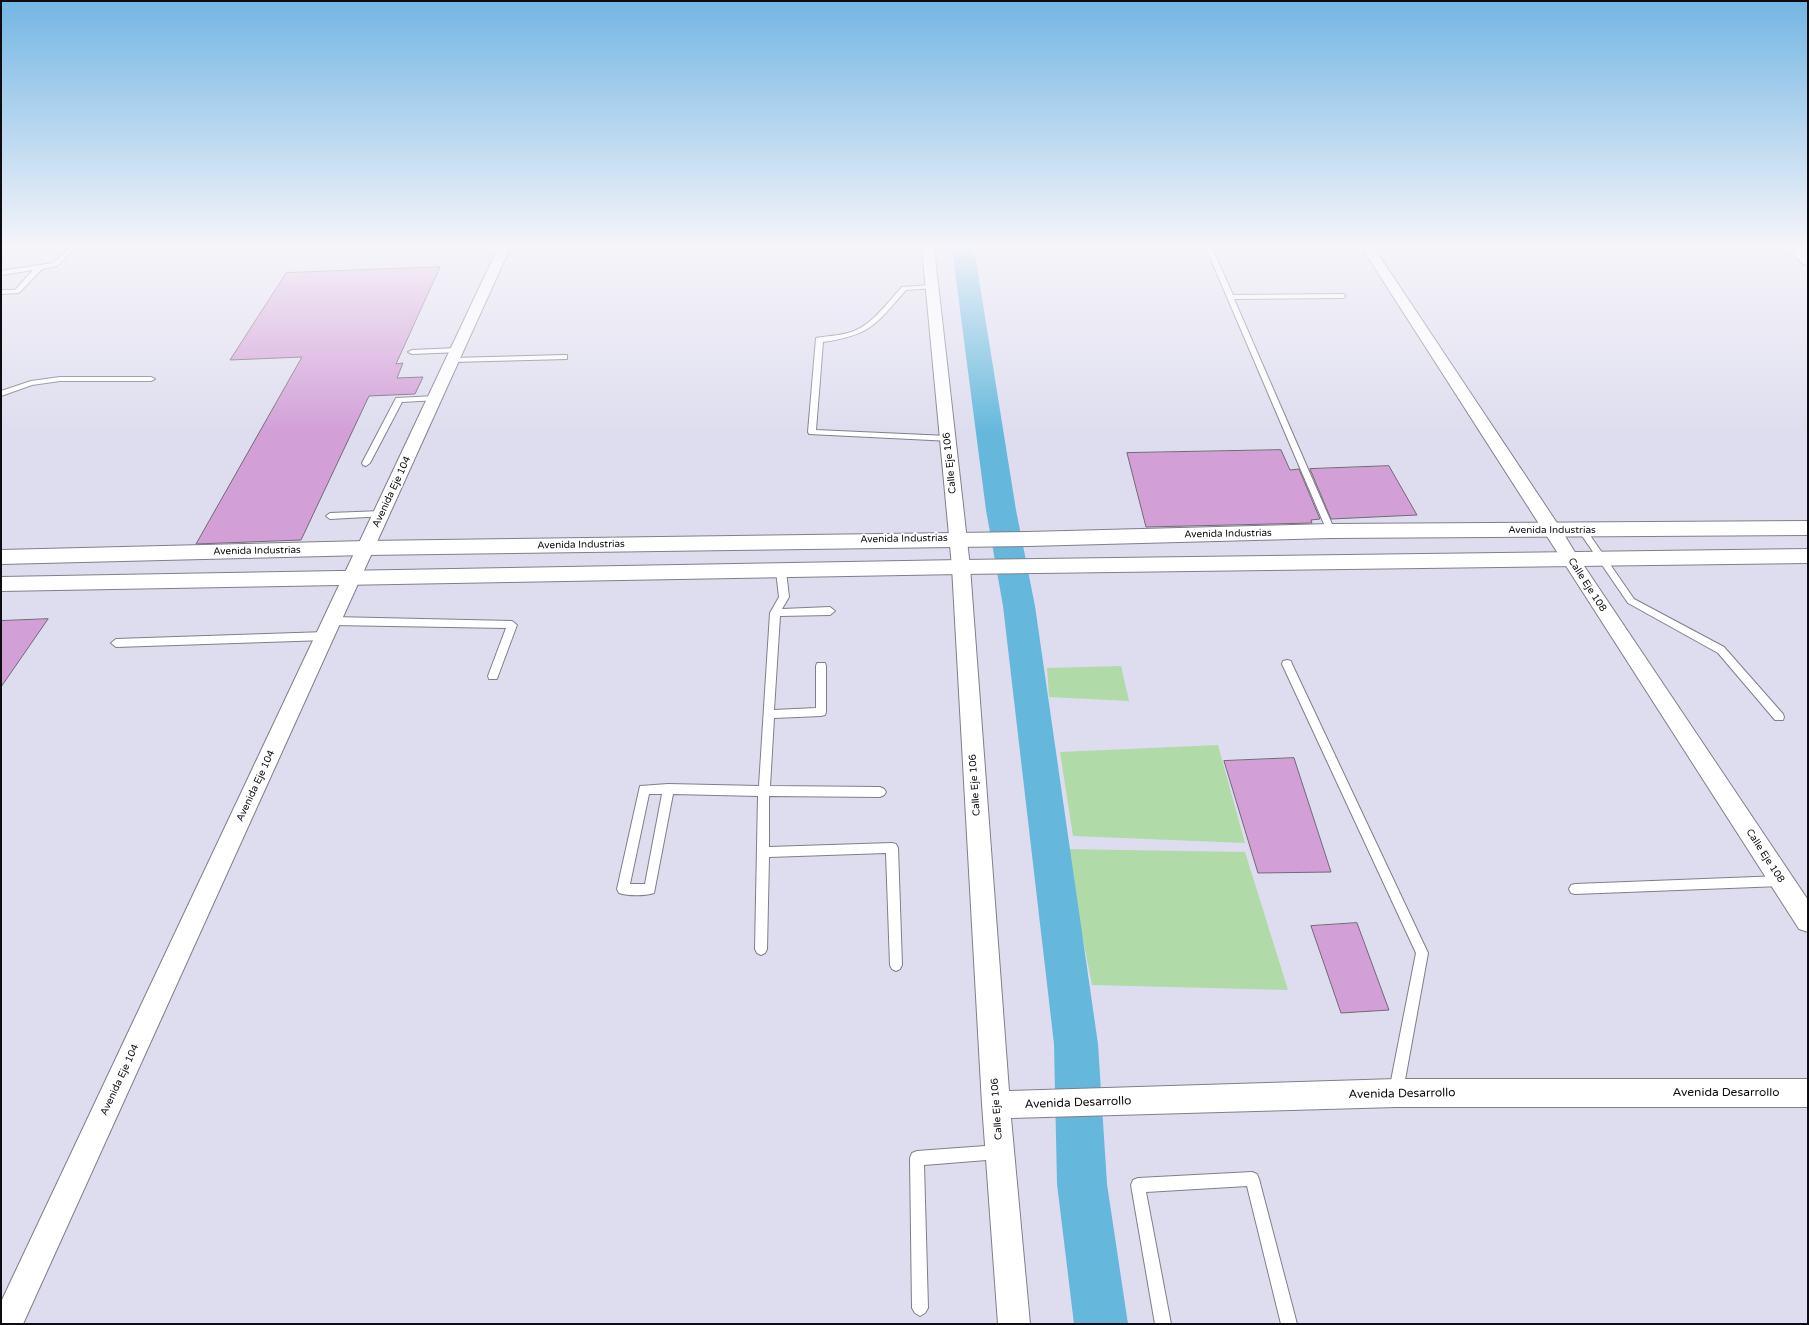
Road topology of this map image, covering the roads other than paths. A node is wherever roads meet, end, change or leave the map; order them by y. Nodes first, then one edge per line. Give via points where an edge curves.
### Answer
1 (476, 310) edge
2 (883, 310) edge
3 (934, 310) edge
4 (1236, 310) edge
5 (1409, 310) edge
6 (412, 352) dead end
7 (455, 355) junction
8 (564, 357) dead end
9 (151, 379) dead end
10 (1, 394) edge
11 (435, 398) junction
12 (948, 439) junction
13 (366, 463) dead end
14 (382, 514) junction
15 (330, 516) dead end
16 (1808, 528) edge
17 (1553, 530) junction
18 (1582, 530) junction
19 (1331, 531) junction
20 (958, 538) junction
21 (366, 548) junction
22 (1808, 556) edge
23 (1, 557) edge
24 (1603, 559) junction
25 (1570, 560) junction
26 (972, 567) junction
27 (781, 571) junction
28 (353, 577) junction
29 (1, 584) edge
30 (830, 611) dead end
31 (775, 613) junction
32 (329, 629) junction
33 (116, 644) dead end
34 (1287, 664) dead end
35 (821, 666) dead end
36 (493, 676) dead end
37 (770, 714) junction
38 (1779, 717) dead end
39 (668, 790) junction
40 (764, 792) junction
41 (880, 792) dead end
42 (763, 852) junction
43 (1781, 880) junction
44 (1575, 889) dead end
45 (1808, 922) edge
46 (761, 949) dead end
47 (896, 965) dead end
48 (1396, 1093) junction
49 (1808, 1093) edge
50 (996, 1104) junction
51 (1000, 1152) junction
52 (920, 1308) dead end
53 (7, 1324) edge
54 (1014, 1324) edge
55 (1163, 1324) edge
56 (1289, 1324) edge

1 - 7 street, Avenida Eje 104
2 - 12 lane via 861,331 819,340 812,432
3 - 12 street, Calle Eje 106
4 - 19 lane
5 - 17 street, Calle Eje 108
6 - 7 lane
7 - 8 lane
7 - 11 street, Avenida Eje 104
9 - 10 lane via 60,379 31,383
11 - 13 lane via 398,400
11 - 14 street, Avenida Eje 104
12 - 20 street, Calle Eje 106
14 - 15 lane
14 - 21 street, Avenida Eje 104
16 - 18 main road, Avenida Industrias
17 - 18 main road, Avenida Industrias
17 - 19 main road, Avenida Industrias
17 - 25 street, Calle Eje 108
18 - 24 lane
19 - 20 main road, Avenida Industrias via 1028,539
20 - 21 main road, Avenida Industrias
20 - 26 street, Calle Eje 106
21 - 23 main road, Avenida Industrias
21 - 28 street, Avenida Eje 104
22 - 24 main road
24 - 25 main road
24 - 38 lane via 1631,601 1721,650
25 - 26 main road
25 - 43 street, Calle Eje 108
26 - 27 main road
26 - 50 street, Calle Eje 106
27 - 28 main road
27 - 31 lane via 784,597
28 - 29 main road
28 - 32 street, Avenida Eje 104
30 - 31 lane
31 - 37 lane
32 - 33 lane
32 - 36 lane via 512,625
32 - 53 street, Avenida Eje 104
34 - 48 lane via 1422,953
35 - 37 lane via 821,712
37 - 40 lane
39 - 39 lane via 644,789 624,889 650,889
39 - 40 lane
40 - 41 lane
40 - 42 lane
42 - 46 lane
42 - 47 lane via 892,848
43 - 44 lane
43 - 45 street, Calle Eje 108
48 - 49 street, Avenida Desarrollo
48 - 50 street, Avenida Desarrollo
50 - 51 street, Calle Eje 106
51 - 52 lane via 917,1158
51 - 54 street, Calle Eje 106
55 - 56 lane via 1138,1185 1252,1180

